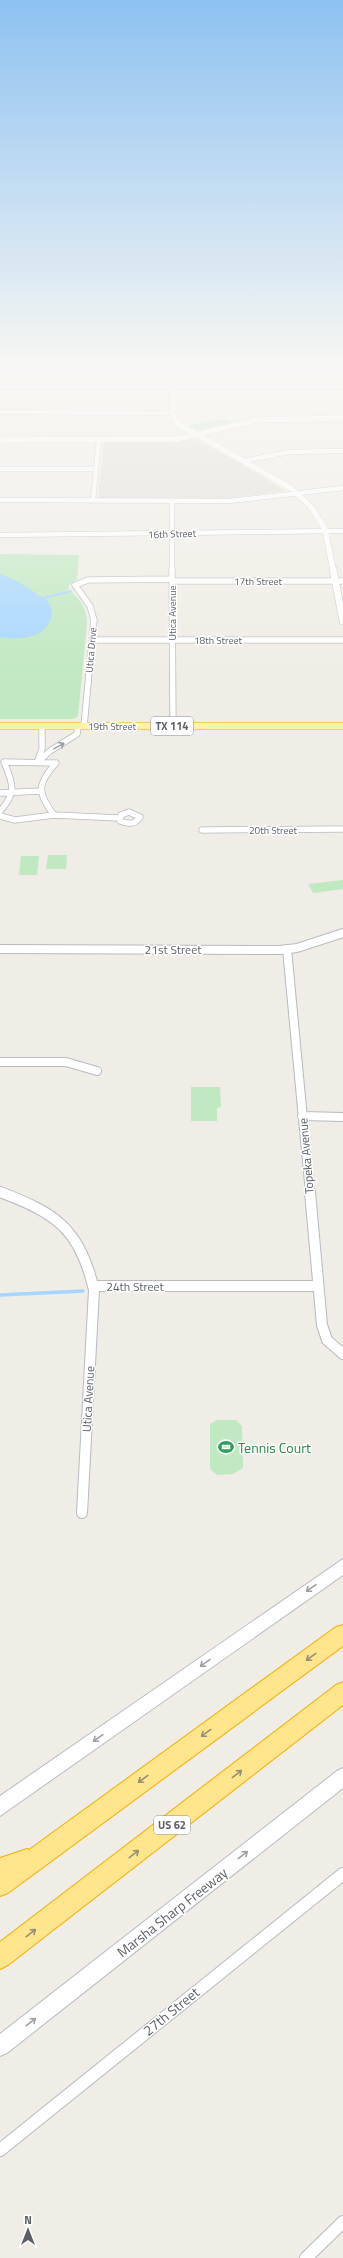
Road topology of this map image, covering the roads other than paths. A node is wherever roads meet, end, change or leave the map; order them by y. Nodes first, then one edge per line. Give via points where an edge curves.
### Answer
1 (96, 469) edge
2 (257, 469) edge
3 (343, 488) edge
4 (296, 492) junction
5 (0, 500) edge
6 (93, 500) junction
7 (172, 501) junction
8 (326, 531) junction
9 (343, 531) edge
10 (0, 535) edge
11 (172, 535) junction
12 (172, 580) junction
13 (336, 581) junction
14 (343, 581) edge
15 (78, 582) joint
16 (343, 621) edge
17 (92, 640) junction
18 (172, 640) junction
19 (343, 640) edge
20 (0, 726) edge
21 (42, 726) junction
22 (81, 726) junction
23 (172, 726) junction
24 (343, 726) edge
25 (37, 763) junction
26 (40, 791) junction
27 (12, 792) junction
28 (0, 793) edge
29 (0, 811) edge
30 (54, 815) junction
31 (0, 816) edge
32 (119, 818) dead end
33 (202, 830) dead end
34 (343, 830) edge
35 (343, 933) edge
36 (0, 949) edge
37 (287, 949) junction
38 (0, 1062) edge
39 (97, 1071) dead end
40 (302, 1116) junction
41 (343, 1117) edge
42 (0, 1192) edge
43 (93, 1286) junction
44 (318, 1286) junction
45 (343, 1354) edge
46 (82, 1513) dead end
47 (343, 1566) edge
48 (343, 1634) edge
49 (343, 1692) edge
50 (343, 1777) edge
51 (0, 1807) edge
52 (39, 1856) junction
53 (0, 1869) edge
54 (343, 1874) edge
55 (0, 1885) edge
56 (0, 1957) edge
57 (0, 2046) edge
58 (0, 2150) edge
59 (343, 2222) edge
60 (306, 2258) edge

1 - 6 street
2 - 4 street
3 - 4 street
4 - 7 street via 255,499
4 - 8 street via 318,516
5 - 6 street
6 - 7 street
7 - 11 street, Utica Avenue
8 - 9 street, 16th Street
8 - 11 street, 16th Street
8 - 13 street
10 - 11 street, 16th Street
11 - 12 street, Utica Avenue
12 - 13 street, 17th Street
12 - 15 street, 17th Street via 90,579
12 - 18 street, Utica Avenue
13 - 14 street, 17th Street
13 - 16 street
15 - 17 street, Utica Drive via 75,589 89,604 93,613
17 - 18 street, 18th Street
17 - 22 street, Utica Drive
18 - 19 street, 18th Street
18 - 23 street, Utica Avenue
20 - 21 main road, 19th Street / TX 114
21 - 22 main road, 19th Street / TX 114
21 - 25 street via 42,749
22 - 23 main road, 19th Street / TX 114
25 -> 22 street via 50,751 74,737
23 - 24 main road, 19th Street / TX 114
25 - 26 street via 56,763 43,781
25 - 27 street via 4,762 12,778
26 - 27 street
26 - 30 street via 43,802
27 - 28 street
27 - 29 street via 8,804
30 - 31 street via 19,820
30 - 32 street
33 - 34 street, 20th Street
35 - 37 street, 21st Street via 316,943
36 - 37 street, 21st Street
37 - 40 street, Topeka Avenue
38 - 39 street via 66,1062
40 - 41 street
40 - 44 street, Topeka Avenue
42 - 43 street, 24th Street via 26,1201 52,1215 73,1234 84,1251
43 - 44 street, 24th Street
43 - 46 street, Utica Avenue
44 - 45 street, Topeka Avenue via 322,1325 327,1340
47 -> 51 main road
48 -> 52 highway
56 -> 49 highway, US 62
57 -> 50 main road, Marsha Sharp Freeway
52 - 53 highway
52 - 55 highway
54 - 58 street, 27th Street
59 - 60 street

